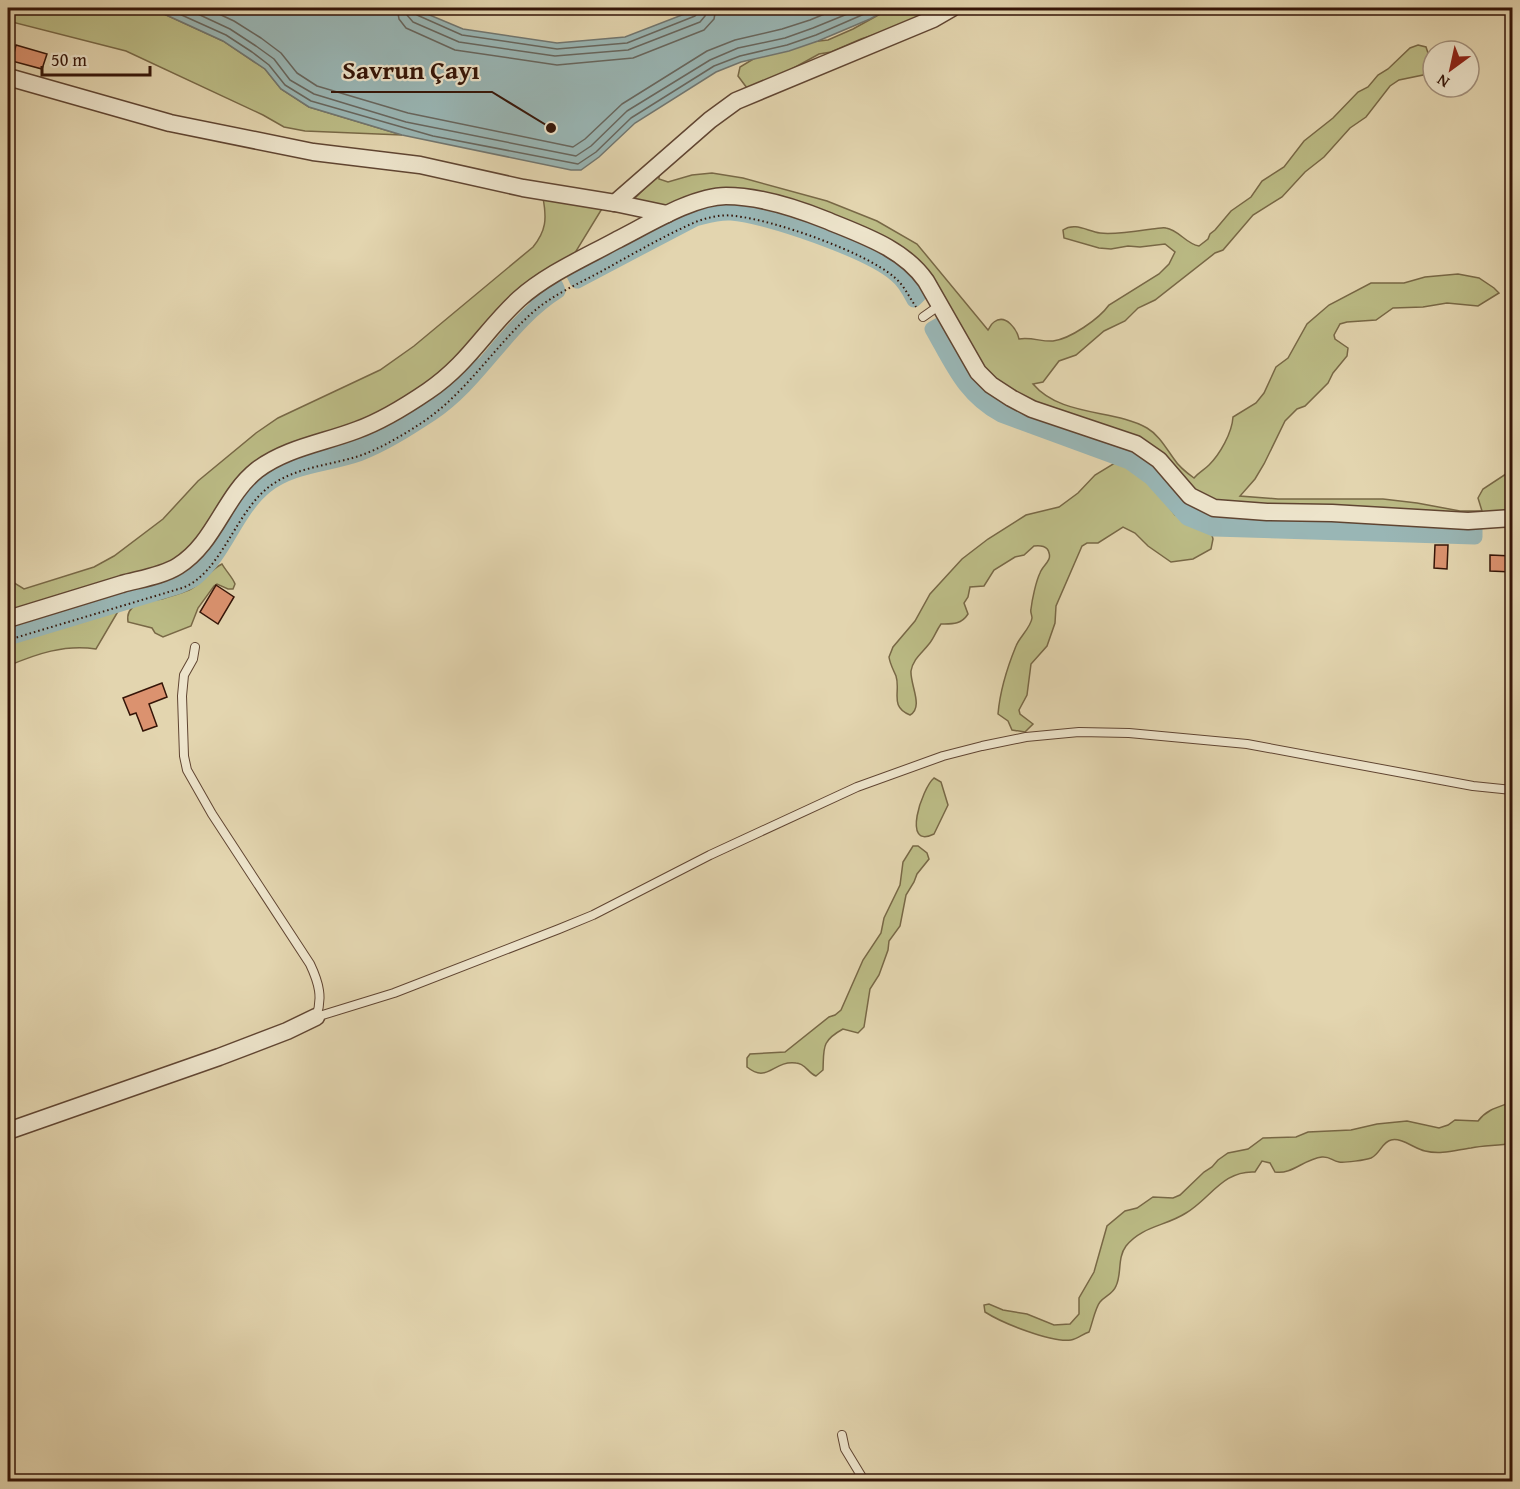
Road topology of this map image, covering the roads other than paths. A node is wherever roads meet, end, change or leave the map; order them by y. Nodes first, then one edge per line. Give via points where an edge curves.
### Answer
1 (952, 8) edge
2 (8, 77) edge
3 (615, 203) junction
4 (667, 214) junction
5 (940, 305) junction
6 (922, 317) road end
7 (1512, 518) edge
8 (8, 619) edge
9 (195, 647) dead end
10 (1512, 790) edge
11 (316, 1017) junction
12 (8, 1131) edge
13 (842, 1435) dead end
14 (865, 1482) edge

1 - 3 street via 736,101
2 - 3 street via 170,123 313,152 393,161
3 - 4 street
4 - 5 street via 711,197 728,196 804,212 860,234 907,259
4 - 8 street via 582,258 524,295 453,372 426,392 371,425 297,449 258,470 236,493 205,541 176,567
5 - 6 lane
5 - 7 street via 978,372 991,385 1032,409 1136,444 1159,460 1190,496 1214,508 1468,521
9 - 11 lane via 184,675 182,696 187,770 310,964 320,990
10 - 11 lane via 1247,744 1079,732 1004,741 943,756 866,784 710,855 593,915 394,993
11 - 12 street via 219,1057
13 - 14 lane via 845,1449

